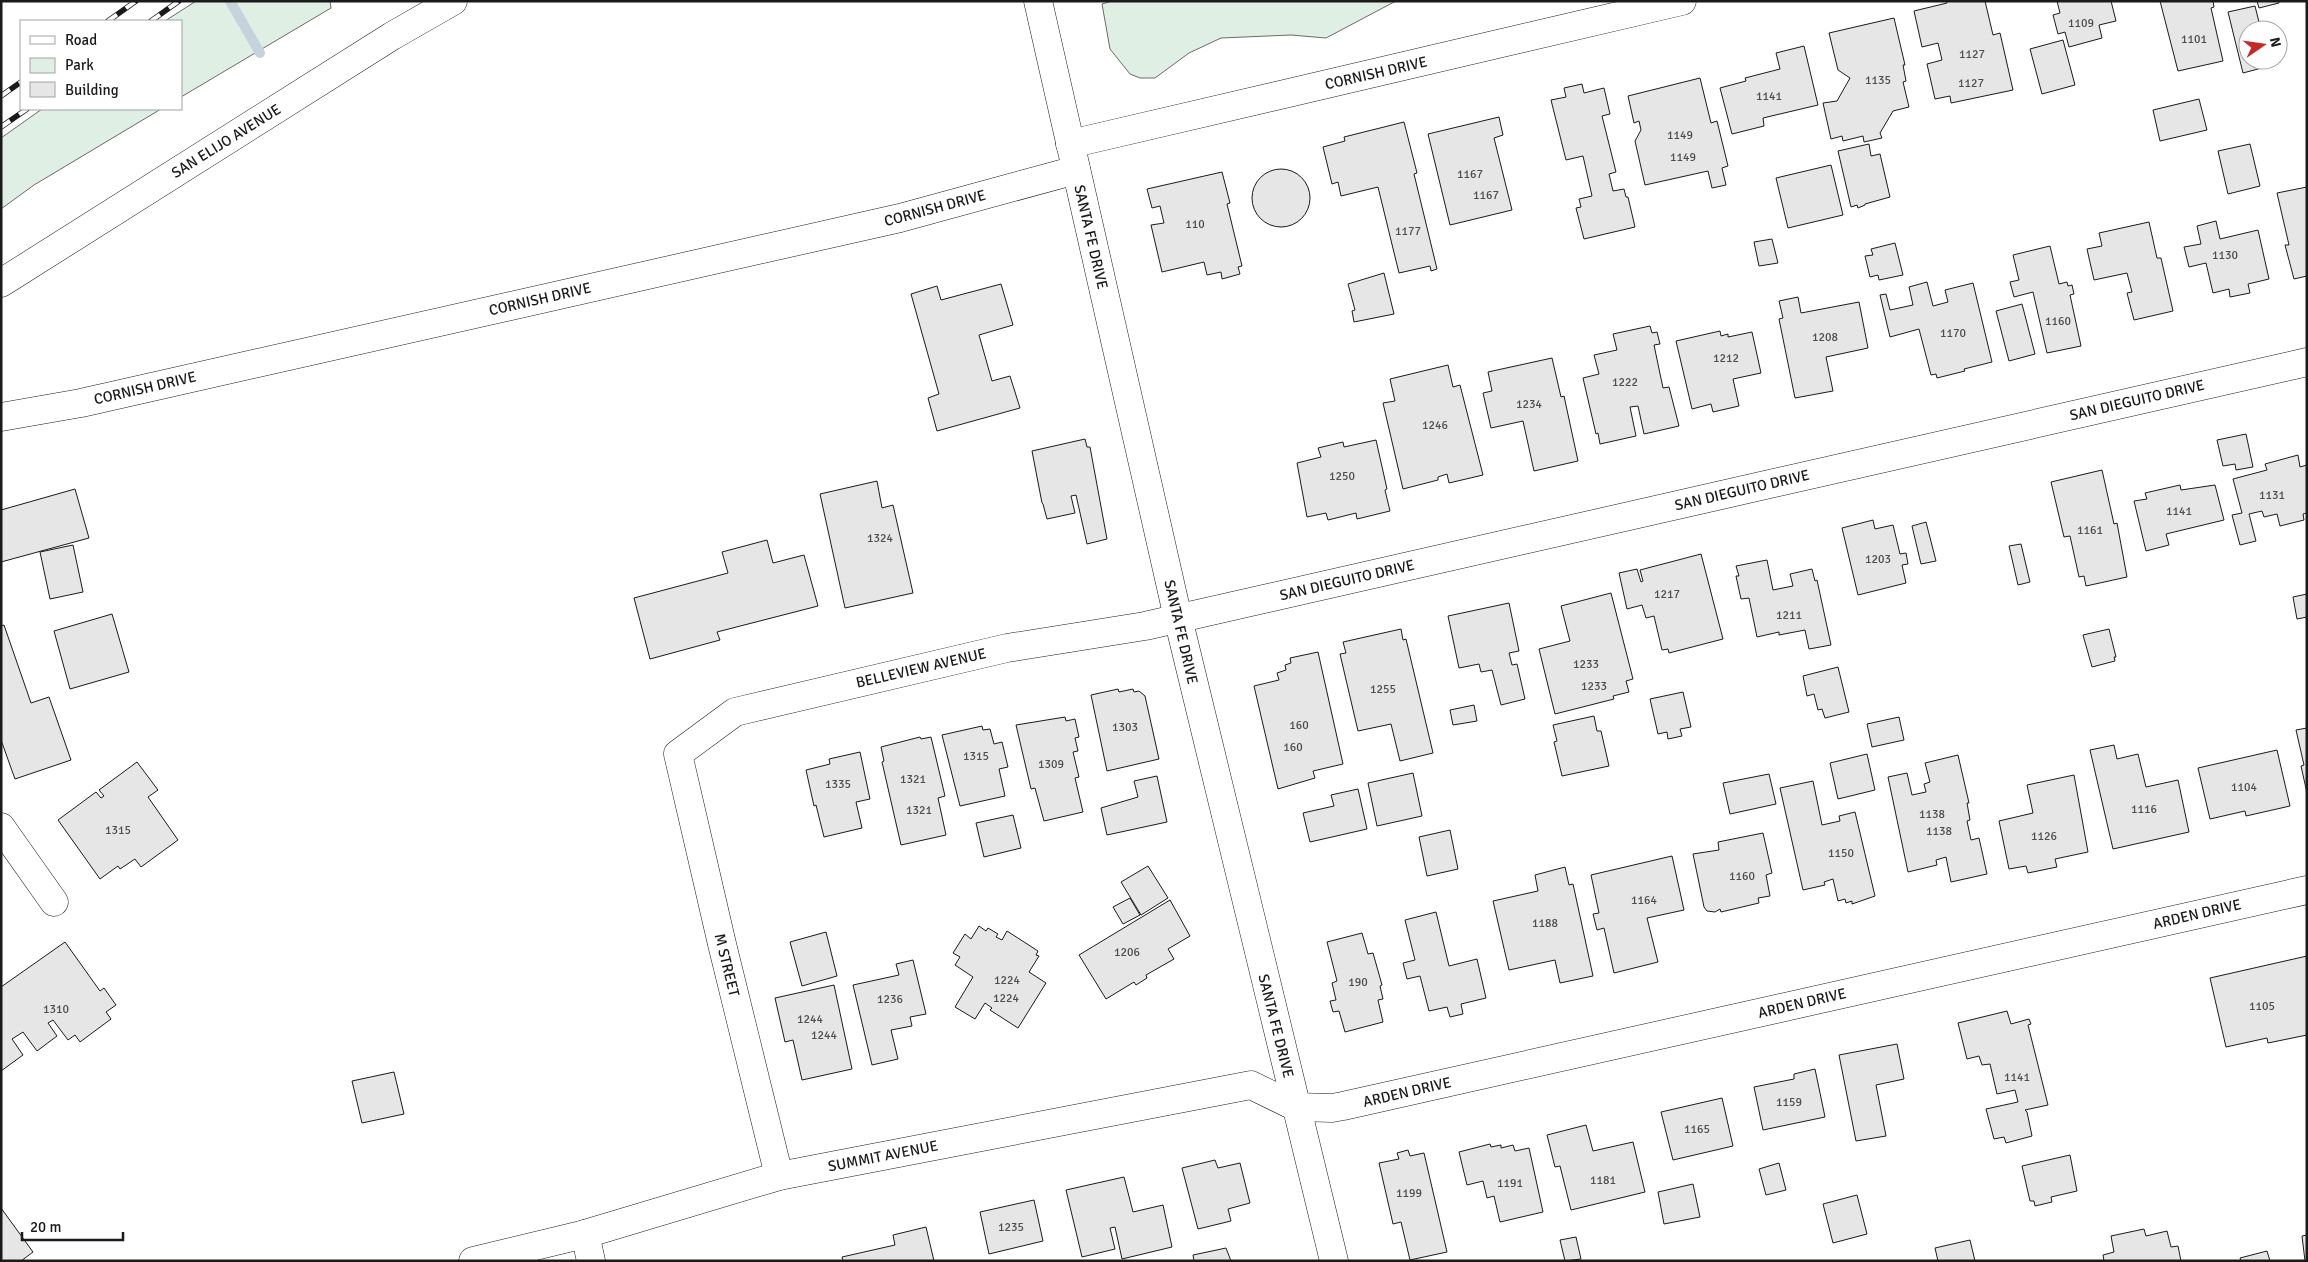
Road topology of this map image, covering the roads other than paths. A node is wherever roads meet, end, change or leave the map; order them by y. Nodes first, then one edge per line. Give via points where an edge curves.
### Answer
1 (453, 1) edge
2 (1038, 1) edge
3 (1682, 1) edge
4 (1070, 144) junction
5 (1076, 170) junction
6 (1, 283) edge
7 (2307, 362) edge
8 (1, 417) edge
9 (1178, 618) junction
10 (678, 754) joint
11 (1, 827) edge
12 (2307, 890) edge
13 (54, 902) dead end
14 (1296, 1107) junction
15 (779, 1176) junction
16 (585, 1234) junction
17 (473, 1261) edge
18 (591, 1261) edge
19 (1334, 1261) edge

1 - 6 street, SAN ELIJO AVENUE via 392,36
2 - 4 street, SANTA FE DRIVE
3 - 4 street, CORNISH DRIVE
4 - 5 street, SANTA FE DRIVE
5 - 8 street, CORNISH DRIVE via 890,220 81,403
5 - 9 street, SANTA FE DRIVE
7 - 9 street, SAN DIEGUITO DRIVE
9 - 10 street, BELLEVIEW AVENUE via 1007,648 736,712
9 - 14 street, SANTA FE DRIVE
10 - 15 street, M STREET
11 - 13 street
12 - 14 street, ARDEN DRIVE via 1343,1106
14 - 15 street, SUMMIT AVENUE via 1251,1085
14 - 19 street, SANTA FE DRIVE
15 - 16 street, SUMMIT AVENUE
16 - 17 street, SUMMIT AVENUE
16 - 18 street

